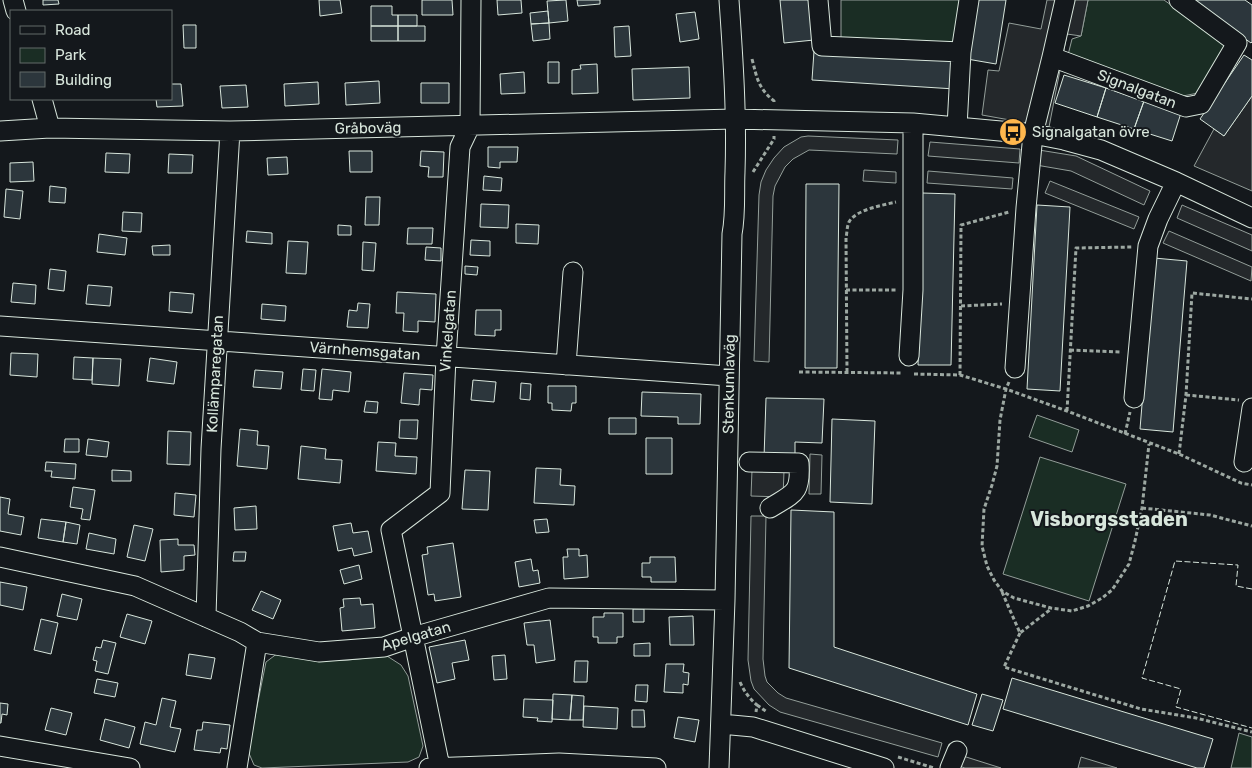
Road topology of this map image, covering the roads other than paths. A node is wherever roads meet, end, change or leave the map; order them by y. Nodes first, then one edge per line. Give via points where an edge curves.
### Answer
1 (471, 0) edge
2 (729, 0) edge
3 (818, 0) edge
4 (969, 0) edge
5 (1064, 0) edge
6 (1179, 0) edge
7 (961, 52) junction
8 (1052, 57) junction
9 (42, 100) edge
10 (735, 119) junction
11 (913, 123) junction
12 (470, 126) junction
13 (957, 127) junction
14 (50, 128) junction
15 (0, 131) edge
16 (230, 131) junction
17 (1034, 134) junction
18 (1176, 182) junction
19 (1252, 218) edge
20 (572, 272) dead end
21 (0, 326) edge
22 (217, 341) junction
23 (909, 356) dead end
24 (446, 357) junction
25 (566, 366) junction
26 (1016, 368) dead end
27 (729, 376) junction
28 (1134, 398) dead end
29 (1247, 404) edge
30 (749, 462) dead end
31 (1244, 462) dead end
32 (770, 508) dead end
33 (0, 557) edge
34 (725, 600) junction
35 (206, 617) junction
36 (414, 636) junction
37 (257, 642) junction
38 (721, 724) junction
39 (0, 746) edge
40 (440, 767) edge
41 (130, 768) edge
42 (237, 768) edge
43 (428, 768) edge
44 (656, 768) edge
45 (719, 768) edge
46 (884, 768) edge

1 - 12 street, Vinkelgatan
2 - 10 street, Stenkumlaväg
3 - 7 street via 822,46
4 - 7 street
5 - 8 street
6 - 8 street, Signalgatan via 1237,43 1201,104 1186,108
7 - 13 street
8 - 17 street
9 - 14 street
10 - 11 street
10 - 12 street, Gråboväg
10 - 27 street, Stenkumlaväg
11 - 13 street
11 - 23 street via 913,290
12 - 16 street, Gråboväg
12 - 24 street, Vinkelgatan via 460,147
13 - 17 street
14 - 15 street, Gråboväg
14 - 16 street, Gråboväg
16 - 22 street, Kollämparegatan
17 - 18 street via 1101,150
17 - 26 street
18 - 19 street
18 - 28 street via 1148,246
20 - 25 street
21 - 22 street, Värnhemsgatan
22 - 24 street, Värnhemsgatan
22 - 35 street, Kollämparegatan
24 - 25 street, Värnhemsgatan
24 - 36 street, Vinkelgatan via 440,493 391,530
25 - 27 street, Värnhemsgatan
27 - 34 street, Stenkumlaväg
29 - 31 street
30 - 32 street via 799,463 798,487
33 - 35 street, Apelgatan via 135,586
34 - 36 street, Apelgatan via 549,598
34 - 38 street, Stenkumlaväg
35 - 37 street, Apelgatan
36 - 37 street, Apelgatan via 384,647 319,652
36 - 40 street
37 - 42 street
38 - 45 street, Stenkumlaväg
38 - 46 street via 753,727
39 - 41 street
40 - 43 street
40 - 44 street via 559,763

